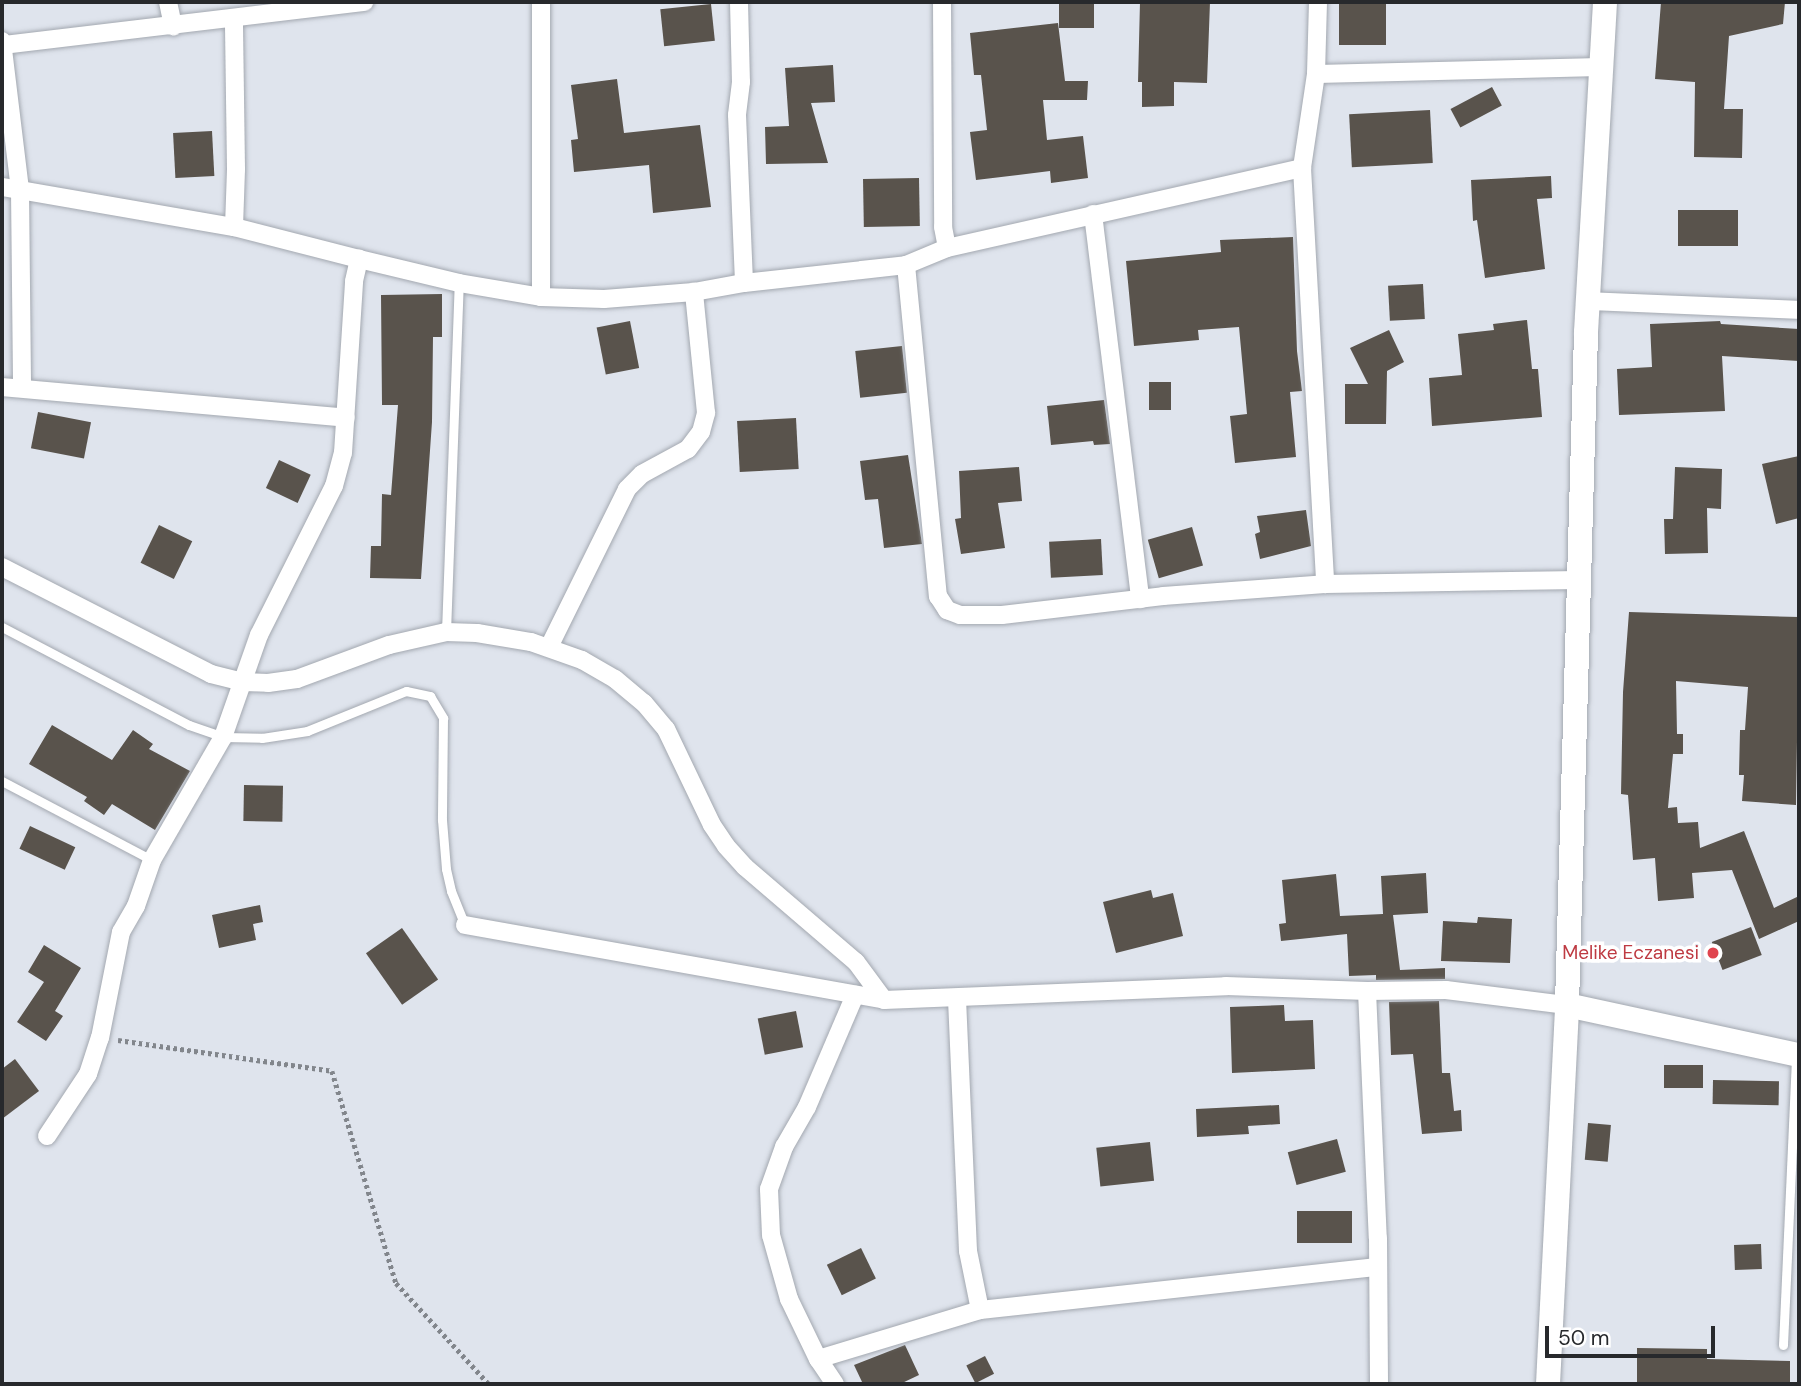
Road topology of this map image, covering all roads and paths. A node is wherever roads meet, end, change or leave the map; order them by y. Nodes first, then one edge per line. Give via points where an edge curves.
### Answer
1 (168, 2) edge
2 (364, 2) edge
3 (541, 2) edge
4 (740, 2) edge
5 (942, 2) edge
6 (1318, 2) edge
7 (1605, 2) edge
8 (234, 19) junction
9 (173, 26) junction
10 (2, 43) edge
11 (1601, 67) junction
12 (1316, 74) junction
13 (1302, 169) junction
14 (2, 187) edge
15 (20, 190) junction
16 (1093, 214) junction
17 (234, 227) junction
18 (947, 248) junction
19 (359, 260) junction
20 (906, 265) junction
21 (459, 283) junction
22 (744, 284) junction
23 (694, 292) junction
24 (541, 297) junction
25 (1588, 301) junction
26 (1799, 310) edge
27 (2, 387) edge
28 (22, 388) junction
29 (346, 418) junction
30 (2, 567) edge
31 (1579, 580) junction
32 (1325, 584) junction
33 (1140, 599) junction
34 (2, 627) edge
35 (446, 632) junction
36 (549, 647) junction
37 (243, 682) junction
38 (223, 737) junction
39 (2, 781) edge
40 (152, 860) junction
41 (465, 925) joint
42 (1367, 991) junction
43 (855, 995) junction
44 (957, 999) junction
45 (884, 1000) junction
46 (1567, 1005) junction
47 (100, 1038) junction
48 (1798, 1054) edge
49 (47, 1136) dead end
50 (1378, 1267) junction
51 (980, 1310) junction
52 (1783, 1345) dead end
53 (818, 1359) junction
54 (489, 1384) edge
55 (835, 1384) edge
56 (1379, 1384) edge
57 (1548, 1384) edge

1 - 9 street
2 - 8 street
3 - 24 street
4 - 22 street via 737,115
5 - 18 street via 943,227
6 - 12 street
7 - 11 street
8 - 9 street
8 - 17 street
9 - 10 street
10 - 15 street
11 - 12 street
11 - 25 street
12 - 13 street
13 - 16 street
13 - 32 street
14 - 15 street
15 - 17 street
15 - 28 street
16 - 18 street
16 - 33 street
17 - 19 street
18 - 20 street
19 - 21 street
19 - 29 street
20 - 22 street
20 - 33 street via 938,596 947,610 960,615 1002,615
21 - 24 street
21 - 35 lane
22 - 23 street
23 - 24 street via 604,299
23 - 36 street via 706,413 701,432 688,449 642,474 627,489
25 - 26 street
25 - 31 street
27 - 28 street
28 - 29 street
29 - 37 street via 334,486 259,635
30 - 37 street via 211,674
31 - 32 street
31 - 46 street
32 - 33 street
34 - 38 lane via 189,726
35 - 36 street
35 - 37 street via 389,645 297,679
36 - 45 street via 615,678 644,703 666,729 726,846 856,962
37 - 38 street
38 - 40 street
38 - 41 lane via 307,732 406,691 429,696 443,718 446,869
39 - 40 lane
40 - 47 street via 121,932
41 - 43 street
42 - 44 street via 1226,986
42 - 46 street via 1446,990
42 - 50 street
43 - 45 street
43 - 53 street via 769,1189 771,1235 789,1298
44 - 45 street
44 - 51 street via 968,1251
46 - 48 street
46 - 57 street
47 - 49 street via 88,1074
47 - 54 path via 332,1071 396,1283
48 - 52 lane
50 - 51 street
50 - 56 street
51 - 53 street
53 - 55 street

